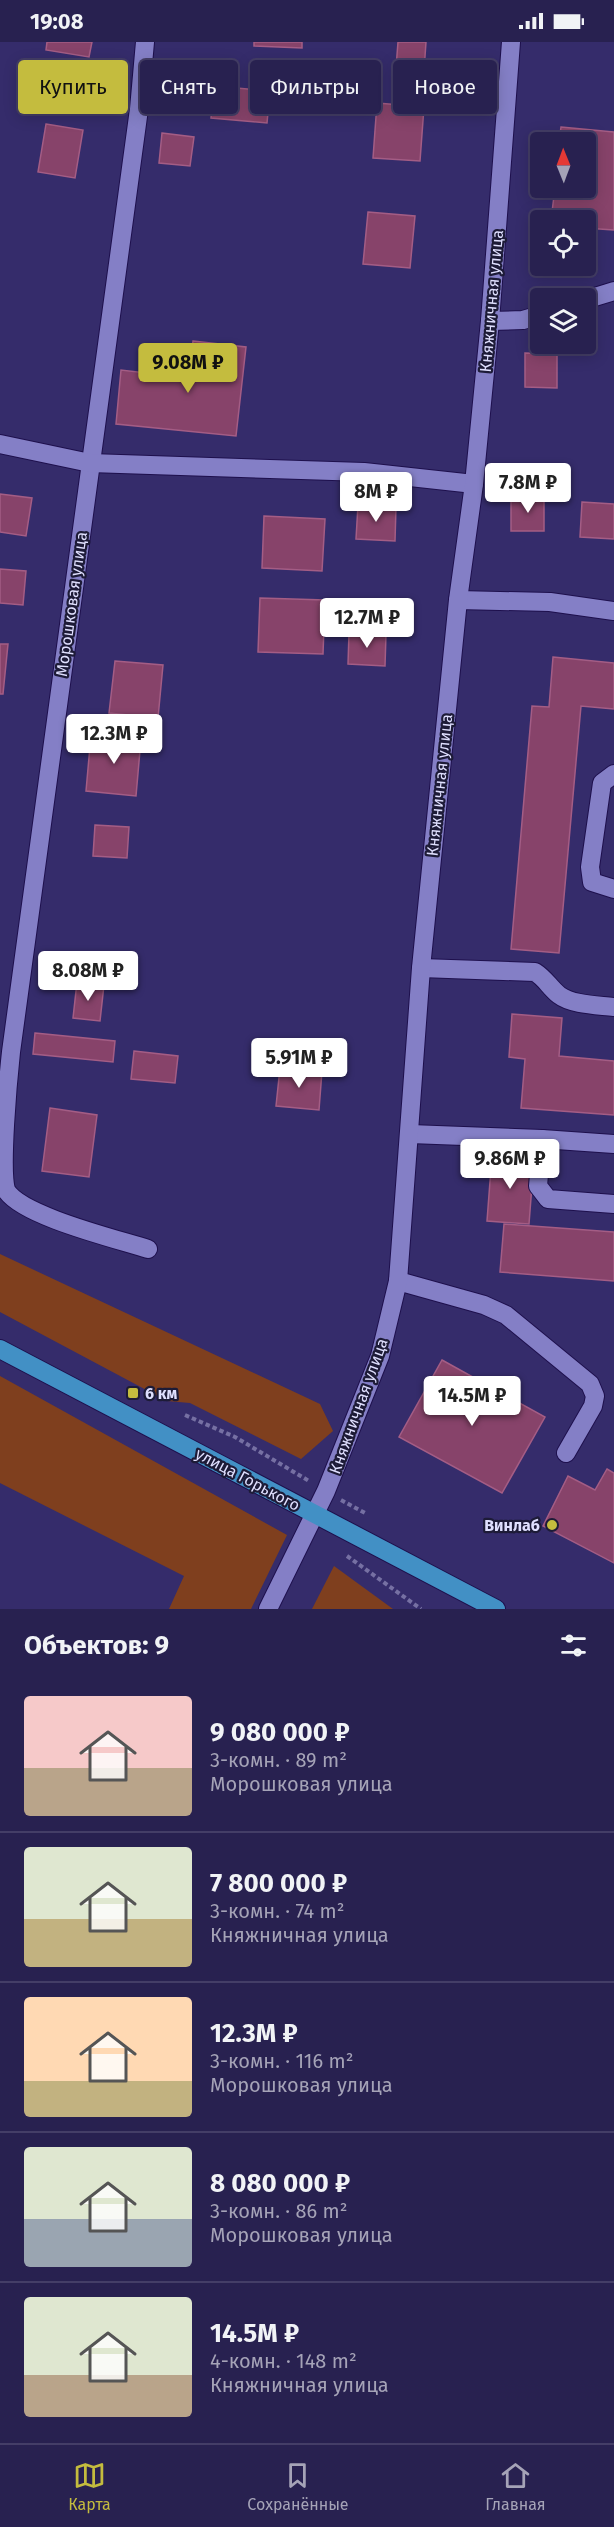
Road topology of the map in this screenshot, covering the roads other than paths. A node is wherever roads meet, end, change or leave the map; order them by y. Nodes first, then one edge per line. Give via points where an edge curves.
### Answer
1 (145, 42) edge
2 (511, 42) edge
3 (614, 291) edge
4 (596, 297) edge
5 (530, 318) edge
6 (490, 321) junction
7 (0, 444) edge
8 (90, 463) junction
9 (474, 484) junction
10 (458, 600) junction
11 (614, 611) edge
12 (614, 774) edge
13 (614, 889) edge
14 (420, 968) junction
15 (614, 1007) edge
16 (410, 1134) junction
17 (542, 1139) junction
18 (614, 1144) edge
19 (614, 1204) edge
20 (148, 1249) dead end
21 (398, 1281) junction
22 (0, 1349) edge
23 (566, 1453) dead end
24 (315, 1514) junction
25 (268, 1609) edge
26 (496, 1609) edge

1 - 8 street, Морошковая улица
2 - 6 street, Княжничная улица
3 - 4 street
5 - 6 street
6 - 9 street, Княжничная улица
7 - 8 street
8 - 9 street via 364,472
8 - 20 street, Морошковая улица via 13,1041 1,1160 4,1188 13,1199 35,1212
9 - 10 street, Княжничная улица
10 - 11 street via 550,602
10 - 14 street, Княжничная улица
12 - 13 street via 602,783 590,867 592,882
14 - 15 street via 535,972 559,995
14 - 16 street, Княжничная улица
16 - 17 street
16 - 21 street, Княжничная улица
17 - 18 street
17 - 19 street via 538,1186 548,1199
21 - 23 street via 506,1315 590,1384 595,1396 593,1406
21 - 24 street, Княжничная улица via 380,1356
22 - 24 main road, улица Горького
24 - 25 street, Княжничная улица
24 - 26 main road, улица Горького

